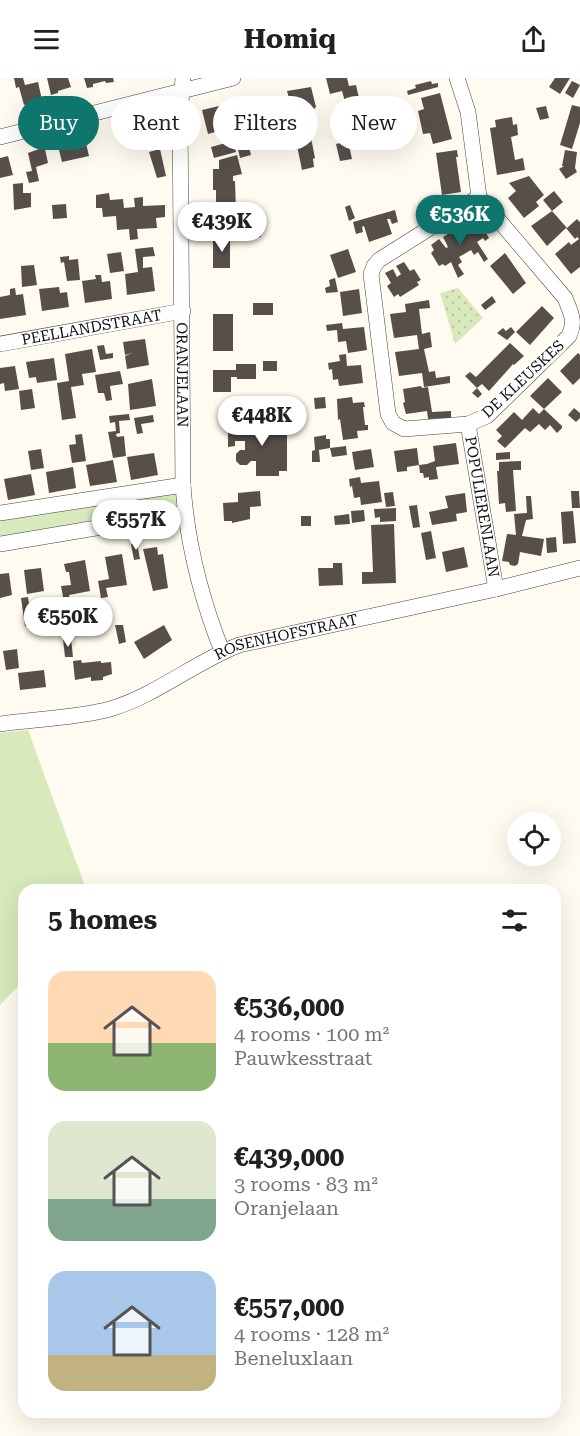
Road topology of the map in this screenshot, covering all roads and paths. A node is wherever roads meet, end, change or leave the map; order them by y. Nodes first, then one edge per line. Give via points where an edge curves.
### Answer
1 (233, 78) edge
2 (457, 78) edge
3 (182, 85) edge
4 (0, 137) edge
5 (479, 197) junction
6 (183, 311) junction
7 (576, 330) edge
8 (0, 344) edge
9 (468, 424) junction
10 (183, 485) junction
11 (0, 513) edge
12 (185, 513) junction
13 (0, 544) edge
14 (580, 568) edge
15 (496, 589) junction
16 (222, 651) junction
17 (0, 724) edge

1 - 3 street
2 - 5 street via 468,112
3 - 4 street
3 - 6 street, ORANJELAAN
5 - 7 street, DE KLEUSKES via 565,298
5 - 9 street via 379,260 371,274 388,414 393,423 404,429
6 - 8 street, PEELLANDSTRAAT
6 - 10 street, ORANJELAAN
7 - 9 street, DE KLEUSKES via 487,416
9 - 15 street, POPULIERENLAAN
10 - 11 street
10 - 12 street, ORANJELAAN
12 - 13 street
12 - 16 street, ORANJELAAN via 197,577
14 - 15 street, ROSENHOFSTRAAT
15 - 16 street, ROSENHOFSTRAAT
16 - 17 street, ROSENHOFSTRAAT via 110,709

